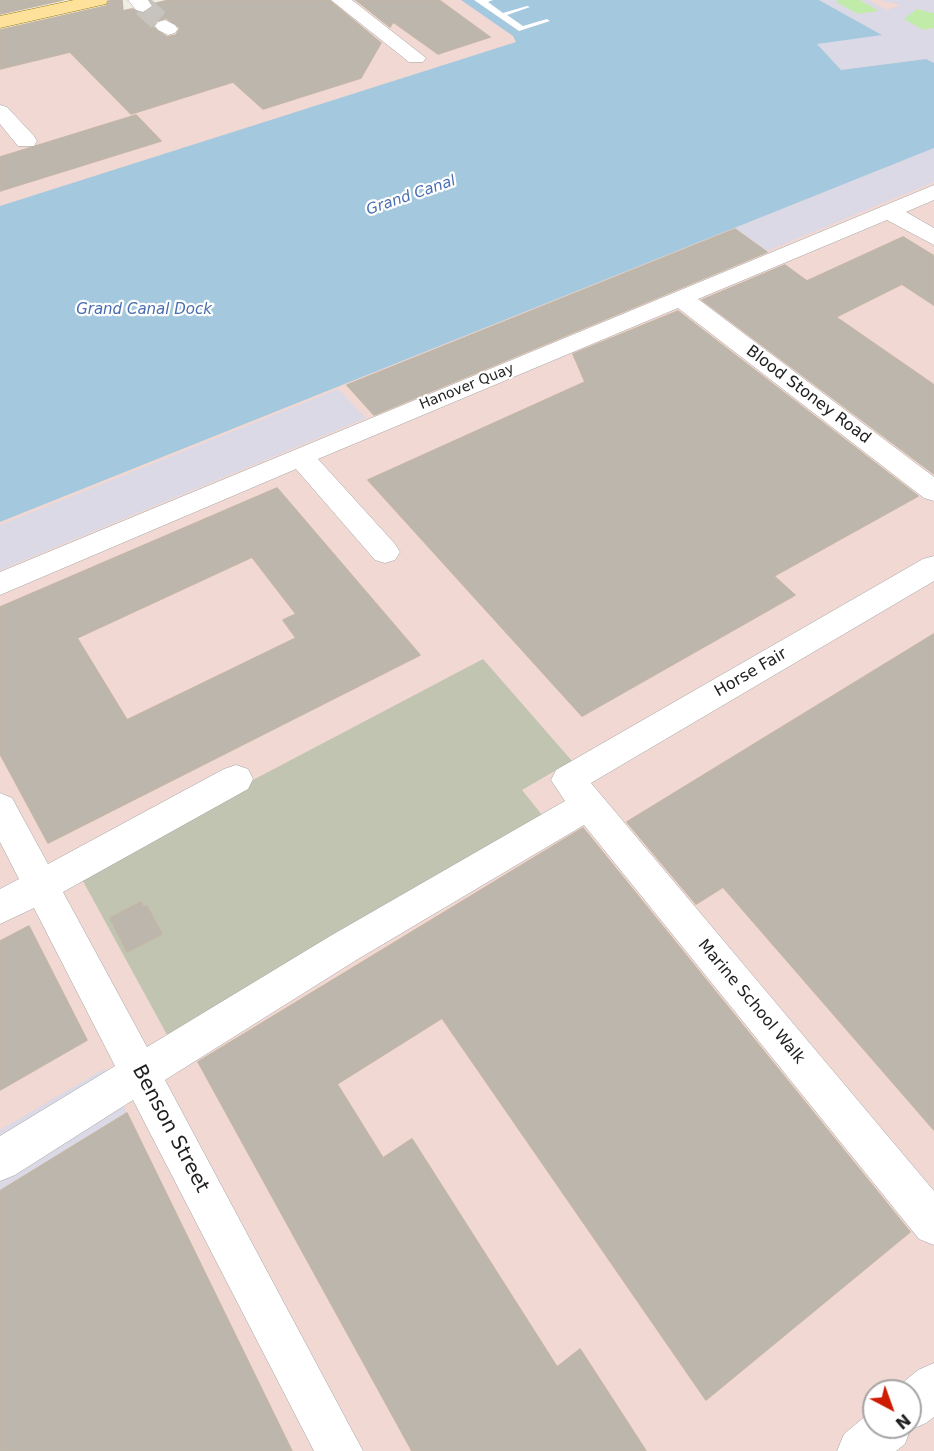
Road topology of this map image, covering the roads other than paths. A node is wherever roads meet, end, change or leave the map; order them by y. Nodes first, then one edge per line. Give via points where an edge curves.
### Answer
1 (99, 0) edge
2 (340, 0) edge
3 (0, 22) edge
4 (416, 58) dead end
5 (0, 111) edge
6 (26, 141) dead end
7 (934, 192) edge
8 (891, 212) junction
9 (934, 238) edge
10 (682, 299) junction
11 (300, 456) junction
12 (934, 491) edge
13 (386, 552) dead end
14 (934, 567) edge
15 (0, 584) edge
16 (236, 779) dead end
17 (578, 792) junction
18 (0, 808) edge
19 (40, 887) junction
20 (0, 908) edge
21 (140, 1072) junction
22 (0, 1160) edge
23 (934, 1224) edge
24 (934, 1386) edge
25 (922, 1396) edge
26 (874, 1439) edge
27 (339, 1451) edge
28 (861, 1451) edge

1 - 3 main road
2 - 4 street
5 - 6 street
7 - 8 street, Hanover Quay
8 - 9 street
8 - 10 street, Hanover Quay
10 - 11 street, Hanover Quay
10 - 12 street, Blood Stoney Road
11 - 13 street
11 - 15 street, Hanover Quay
14 - 17 street, Horse Fair
16 - 19 street
17 - 21 street, Horse Fair via 345,947
17 - 23 street, Marine School Walk
18 - 19 street, Benson Street
19 - 20 street
19 - 21 street, Benson Street
21 - 22 street, Horse Fair
21 - 27 street, Benson Street
24 - 25 street
26 - 28 street

